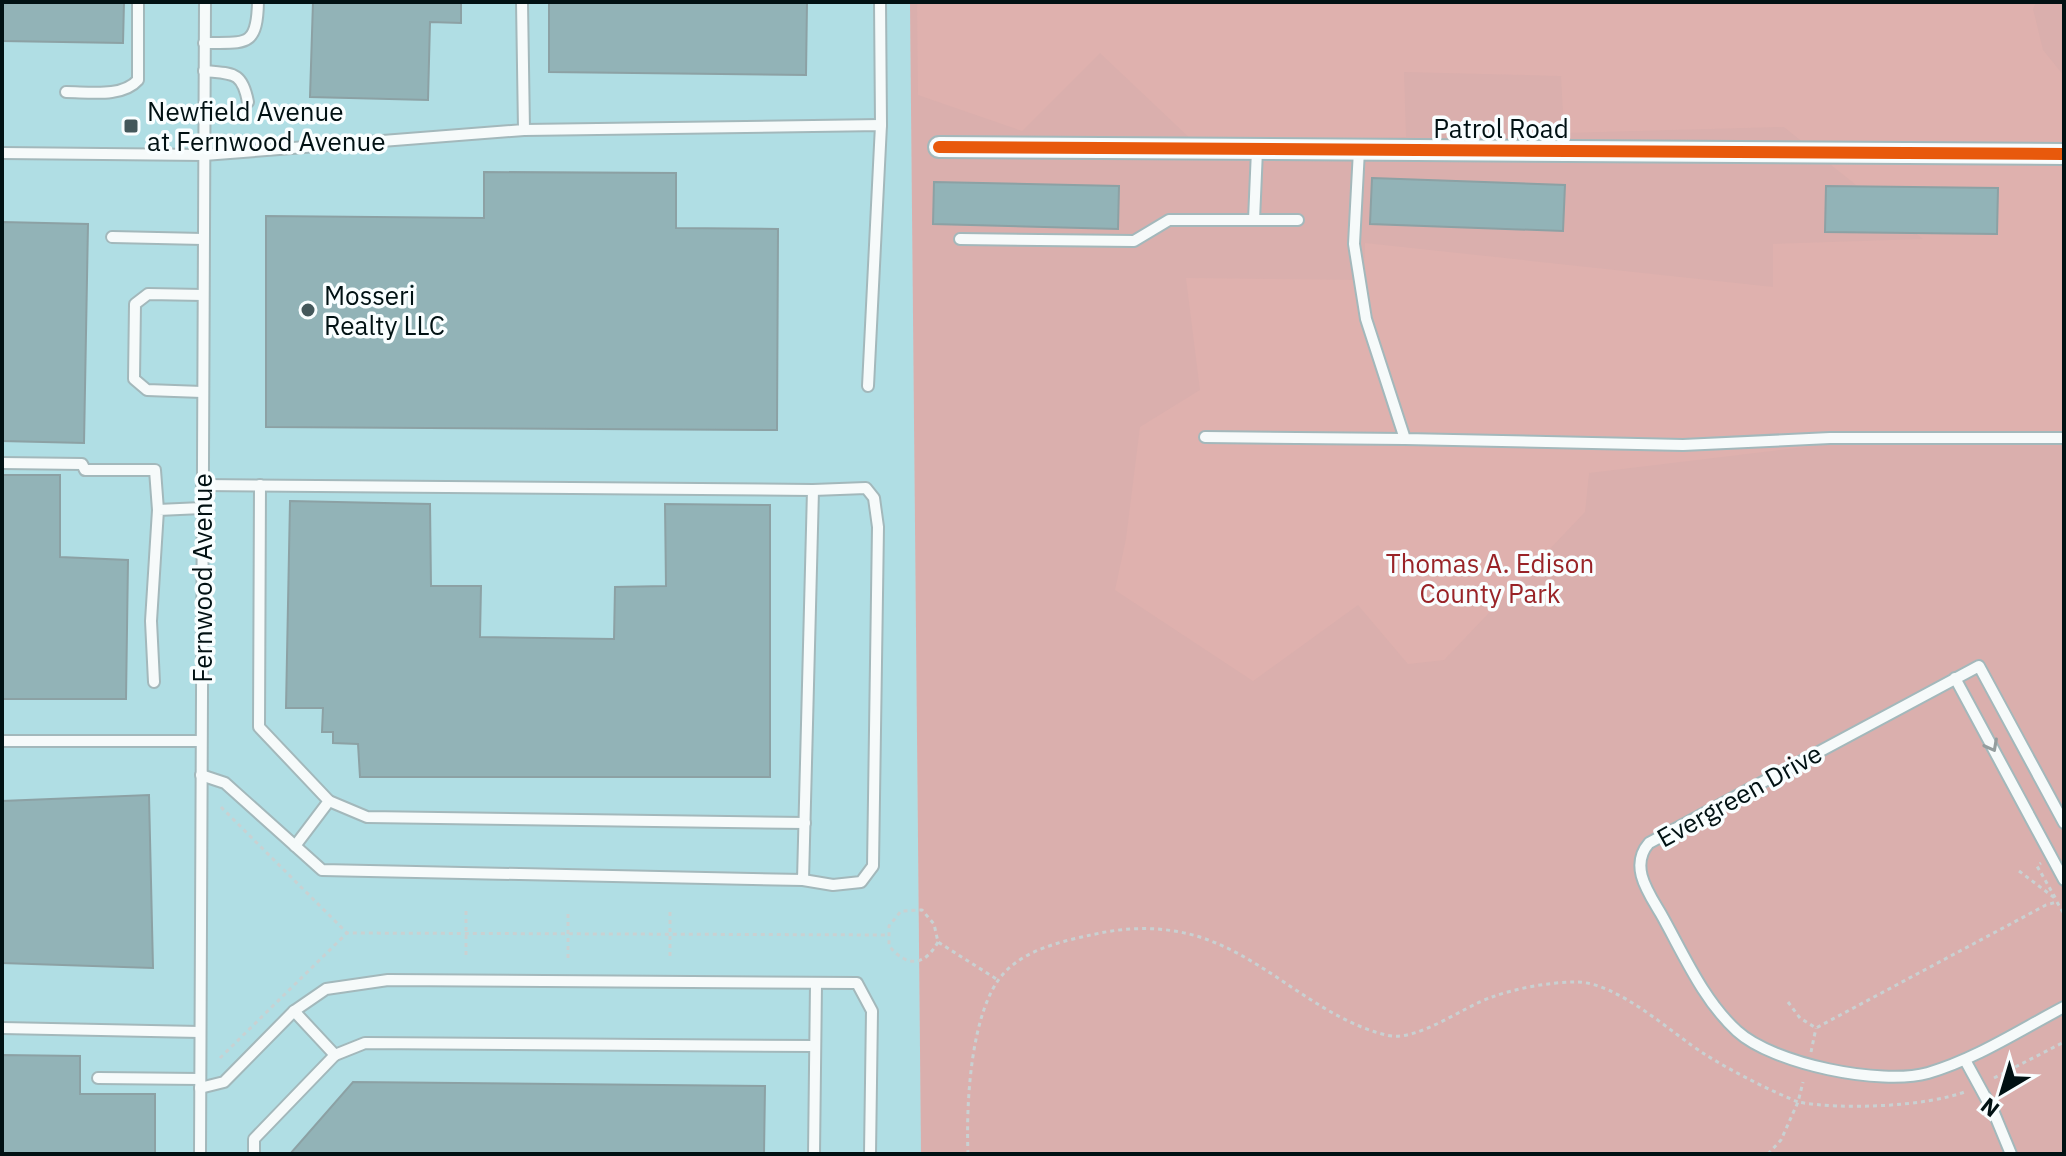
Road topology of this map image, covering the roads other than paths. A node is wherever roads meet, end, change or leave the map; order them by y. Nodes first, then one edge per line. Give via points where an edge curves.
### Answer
1 (138, 2) edge
2 (205, 2) edge
3 (258, 2) edge
4 (522, 2) edge
5 (880, 2) edge
6 (204, 43) junction
7 (204, 71) junction
8 (66, 92) dead end
9 (248, 102) dead end
10 (881, 125) junction
11 (524, 130) junction
12 (939, 147) dead end
13 (1257, 150) junction
14 (1359, 150) junction
15 (2, 153) edge
16 (2064, 154) edge
17 (204, 155) junction
18 (1254, 220) junction
19 (1298, 220) dead end
20 (112, 237) dead end
21 (203, 239) junction
22 (960, 239) dead end
23 (203, 295) junction
24 (868, 386) dead end
25 (202, 392) junction
26 (1205, 437) dead end
27 (2064, 438) edge
28 (1405, 439) junction
29 (2, 463) edge
30 (202, 485) junction
31 (260, 485) junction
32 (813, 490) junction
33 (202, 508) junction
34 (158, 510) junction
35 (1955, 678) junction
36 (154, 682) dead end
37 (2, 741) edge
38 (201, 741) junction
39 (201, 775) junction
40 (329, 801) junction
41 (805, 823) junction
42 (2064, 823) edge
43 (295, 846) junction
44 (803, 880) junction
45 (2064, 880) edge
46 (816, 984) junction
47 (2064, 1007) edge
48 (294, 1011) junction
49 (2, 1028) edge
50 (200, 1032) junction
51 (815, 1046) junction
52 (335, 1055) junction
53 (1965, 1060) junction
54 (98, 1078) dead end
55 (200, 1083) junction
56 (200, 1154) edge
57 (254, 1154) edge
58 (814, 1154) edge
59 (870, 1154) edge
60 (2011, 1154) edge

1 - 8 lane via 138,80 113,92
2 - 6 lane, Fernwood Avenue
3 - 6 lane via 251,37
4 - 11 lane
5 - 10 lane
6 - 7 lane, Fernwood Avenue
7 - 9 lane via 234,74 244,83
7 - 17 lane, Fernwood Avenue
10 - 11 lane
10 - 24 lane
11 - 17 lane
12 - 13 street, Patrol Road
13 - 14 street, Patrol Road
13 - 18 lane
14 - 16 street, Patrol Road
14 - 28 lane via 1354,244 1363,304
15 - 17 lane
17 - 21 lane, Fernwood Avenue
18 - 19 lane
18 - 22 lane via 1169,220 1134,241
20 - 21 lane
21 - 23 lane, Fernwood Avenue
23 - 25 lane, Fernwood Avenue
23 - 25 lane via 148,294 135,304 134,379 147,390
25 - 30 lane, Fernwood Avenue
26 - 28 lane
27 - 28 lane via 1830,438 1683,445
29 - 34 lane via 155,470
30 - 31 lane
30 - 33 lane, Fernwood Avenue
31 - 32 lane
31 - 40 lane via 259,727
32 - 41 lane
32 - 44 lane via 866,488 874,498 878,527 873,866 861,882
33 - 34 lane
33 - 38 lane, Fernwood Avenue
34 - 36 lane via 151,621
35 - 42 lane, Evergreen Drive via 1979,666
35 -> 45 lane
35 - 53 lane, Evergreen Drive via 1649,843 1639,864 1644,885 1702,985 1738,1032 1815,1068 1859,1074 1924,1074
37 - 38 lane
38 - 39 lane, Fernwood Avenue
39 - 43 lane via 225,783
39 - 50 lane, Fernwood Avenue
40 - 41 lane via 367,817
40 - 43 lane
41 - 44 lane
43 - 44 lane via 322,870
46 - 48 lane via 388,980 326,989
46 - 51 lane
46 - 59 lane via 857,983 872,1011
47 - 53 lane
48 - 52 lane
48 - 55 lane via 224,1082
49 - 50 lane
50 - 55 lane, Fernwood Avenue
51 - 52 lane via 365,1043
51 - 58 lane
52 - 57 lane via 254,1139
53 - 60 lane
54 - 55 lane
55 - 56 lane, Fernwood Avenue

